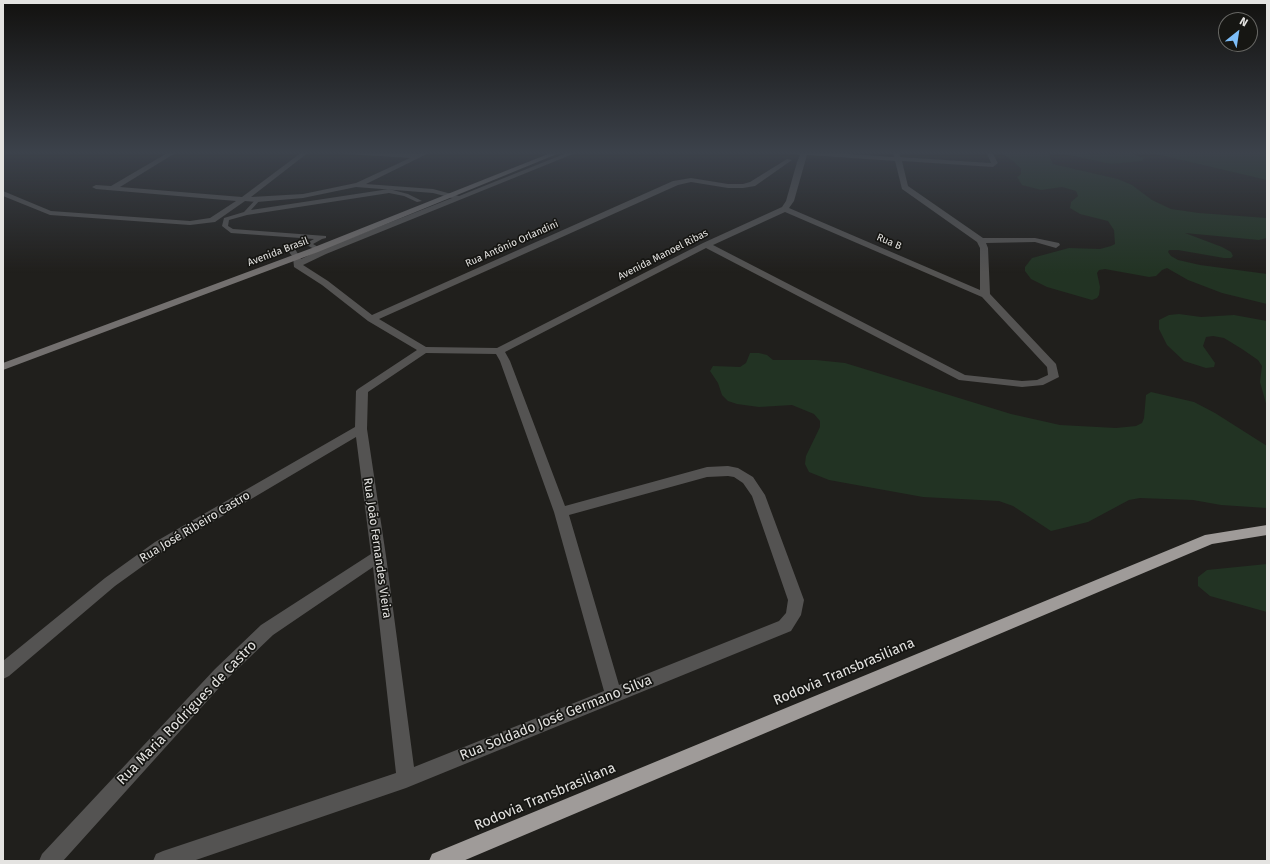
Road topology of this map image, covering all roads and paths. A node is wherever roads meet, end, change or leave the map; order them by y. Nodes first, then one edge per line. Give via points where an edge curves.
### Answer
1 (177, 192) edge
2 (253, 192) edge
3 (321, 192) edge
4 (380, 192) edge
5 (395, 192) edge
6 (440, 192) edge
7 (441, 192) edge
8 (460, 192) edge
9 (467, 192) edge
10 (653, 192) edge
11 (792, 192) edge
12 (912, 192) edge
13 (3, 193) edge
14 (455, 197) junction
15 (245, 198) junction
16 (257, 200) junction
17 (419, 201) junction
18 (785, 209) junction
19 (246, 213) junction
20 (981, 241) junction
21 (1056, 244) dead end
22 (706, 245) junction
23 (315, 249) junction
24 (295, 258) junction
25 (985, 295) junction
26 (371, 319) junction
27 (424, 350) junction
28 (500, 351) junction
29 (3, 358) edge
30 (3, 367) edge
31 (361, 429) junction
32 (561, 512) junction
33 (1267, 530) edge
34 (379, 556) junction
35 (3, 671) edge
36 (614, 695) junction
37 (406, 779) junction
38 (49, 861) edge
39 (163, 861) edge
40 (438, 861) edge

1 - 15 street
2 - 15 street
3 - 16 street
4 - 19 lane
5 - 17 lane
6 - 17 main road, Avenida Brasil
7 - 14 street
8 - 14 main road, Avenida Brasil
9 - 14 street
10 - 26 street, Rua Antônio Orlandini
11 - 18 street
12 - 20 street
13 - 15 street via 50,213 190,223 212,220
14 - 23 main road, Avenida Brasil
15 - 16 street
16 - 19 lane
17 - 23 main road, Avenida Brasil
18 - 22 street, Avenida Manoel Ribas
18 - 25 street, Rua B
19 - 23 lane via 226,220 225,226 231,231 324,237
20 - 21 street via 1035,240
20 - 25 street via 984,248
22 - 25 street via 963,378 1022,384 1039,383 1054,377 1052,366
22 - 28 street, Avenida Manoel Ribas
23 - 24 main road, Avenida Brasil
24 - 26 street
24 - 29 main road, Avenida Brasil
24 - 30 main road, Avenida Brasil
26 - 27 street
27 - 28 street
27 - 31 street, Rua João Fernandes Vieira via 362,391
28 - 32 street
31 - 34 street, Rua João Fernandes Vieira
31 - 35 street, Rua José Ribeiro Castro via 160,546 110,582
32 - 36 street
32 - 36 street, Rua Soldado José Germano Silva via 707,472 738,473 748,480 758,495 796,600 793,615 785,626
33 - 40 highway, Rodovia Transbrasiliana via 1210,539
34 - 37 street, Rua João Fernandes Vieira
34 - 38 street, Rua Maria Rodrigues de Castro via 267,630 221,674
36 - 37 street, Rua Soldado José Germano Silva
37 - 39 street, Rua Soldado José Germano Silva

